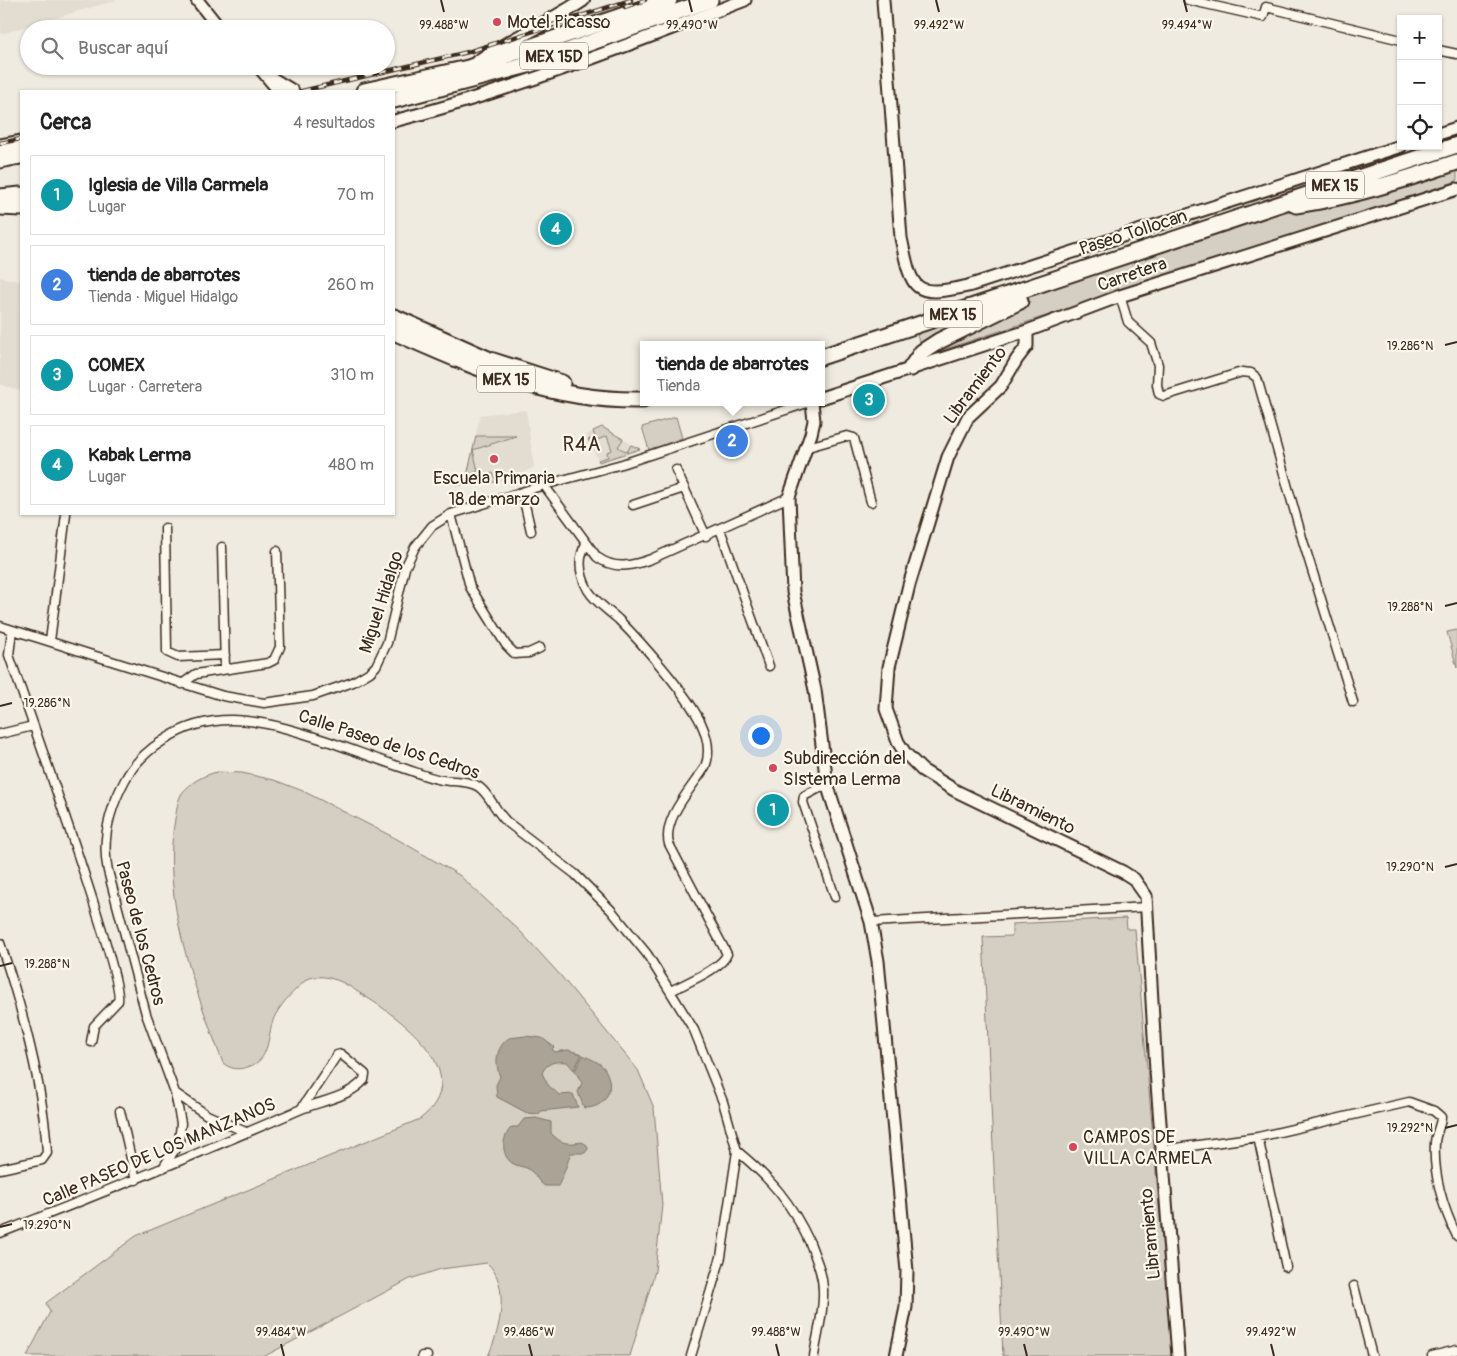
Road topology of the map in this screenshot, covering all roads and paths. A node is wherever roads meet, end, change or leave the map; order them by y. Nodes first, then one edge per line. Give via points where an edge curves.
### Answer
1 (196, 0) edge
2 (582, 0) edge
3 (669, 0) edge
4 (710, 0) edge
5 (745, 0) edge
6 (879, 0) edge
7 (883, 0) edge
8 (1188, 0) edge
9 (884, 16) junction
10 (213, 20) edge
11 (1397, 39) edge
12 (1442, 51) edge
13 (1457, 54) edge
14 (468, 68) junction
15 (270, 77) joint
16 (278, 90) edge
17 (291, 90) edge
18 (369, 90) edge
19 (395, 100) edge
20 (395, 120) edge
21 (1457, 128) edge
22 (1442, 133) edge
23 (20, 143) edge
24 (1457, 145) edge
25 (0, 147) edge
26 (1397, 147) edge
27 (20, 156) edge
28 (0, 160) edge
29 (1457, 162) edge
30 (1457, 189) edge
31 (20, 195) edge
32 (0, 197) edge
33 (0, 207) edge
34 (20, 208) edge
35 (1257, 211) junction
36 (1084, 268) junction
37 (1120, 296) junction
38 (395, 317) edge
39 (1026, 331) junction
40 (395, 332) edge
41 (825, 356) edge
42 (911, 368) junction
43 (825, 397) edge
44 (626, 400) junction
45 (640, 400) edge
46 (799, 406) edge
47 (812, 406) edge
48 (808, 447) junction
49 (676, 470) dead end
50 (544, 485) junction
51 (684, 488) junction
52 (522, 492) junction
53 (789, 497) junction
54 (871, 502) dead end
55 (633, 506) dead end
56 (451, 514) junction
57 (66, 515) edge
58 (164, 528) dead end
59 (720, 529) junction
60 (531, 531) dead end
61 (706, 536) junction
62 (586, 544) junction
63 (222, 547) dead end
64 (277, 551) dead end
65 (0, 626) edge
66 (12, 630) junction
67 (50, 641) junction
68 (540, 648) dead end
69 (9, 654) junction
70 (225, 655) junction
71 (0, 657) edge
72 (769, 666) dead end
73 (225, 669) junction
74 (182, 684) junction
75 (1353, 702) dead end
76 (33, 726) junction
77 (283, 726) joint
78 (0, 734) edge
79 (827, 784) junction
80 (835, 896) dead end
81 (1148, 907) junction
82 (871, 922) junction
83 (0, 943) edge
84 (671, 991) junction
85 (90, 1042) dead end
86 (175, 1093) junction
87 (301, 1109) junction
88 (120, 1111) dead end
89 (248, 1133) junction
90 (1258, 1137) junction
91 (1161, 1150) junction
92 (736, 1151) junction
93 (164, 1168) junction
94 (0, 1170) edge
95 (136, 1180) junction
96 (0, 1234) edge
97 (1457, 1236) edge
98 (1286, 1267) dead end
99 (1354, 1286) dead end
100 (1457, 1350) edge
101 (691, 1356) edge
102 (814, 1356) edge
103 (896, 1356) edge
104 (1178, 1356) edge
105 (1372, 1356) edge
106 (1432, 1356) edge

1 - 10 main road
2 - 14 main road
3 - 14 highway
4 - 19 highway, MEX 15D via 528,65
5 - 20 main road via 548,76 464,103
6 - 9 main road
7 - 9 main road
8 - 11 street via 1263,17 1266,7
9 - 26 main road via 901,238 912,282 922,290 968,286
12 - 13 street
14 - 18 highway
15 - 16 main road
15 - 17 main road
21 - 22 main road
23 - 25 highway
24 - 35 highway, Paseo Tollocan / MEX 15
27 - 28 highway
29 - 35 highway via 1401,181 1326,200
30 - 37 main road, Carretera
31 - 32 highway
33 - 34 highway
35 - 36 highway, Paseo Tollocan / MEX 15
36 - 41 highway, Paseo Tollocan / MEX 15
36 - 42 highway via 939,341 922,352
37 - 39 main road, Carretera
37 - 75 street via 1128,322 1151,343 1158,364 1159,394 1164,396 1242,372 1257,378
38 - 44 highway via 528,374
39 - 42 main road, Carretera
39 - 81 main road, Libramiento via 1027,346 1001,386 968,418 948,458 909,585 889,667 886,710 898,742 922,770 956,791 1123,872 1143,889
40 - 44 highway, MEX 15 via 504,378 566,394
42 - 43 main road, Carretera
44 - 45 highway, MEX 15
46 - 50 street, Miguel Hidalgo via 622,464
47 - 48 main road via 814,421
48 - 53 main road
48 - 54 street via 847,436 854,438
49 - 51 street
50 - 52 street, Miguel Hidalgo
50 - 62 street
51 - 55 street
51 - 61 street
52 - 56 street, Miguel Hidalgo
52 - 60 street
53 - 59 street
53 - 79 main road via 793,592 815,690
56 - 68 street via 470,587 506,645 515,654
56 - 74 street, Miguel Hidalgo via 432,526 415,547 405,568 387,643 370,672 334,689 279,702 241,700
57 - 67 street
58 - 70 street via 167,652 178,657
59 - 61 street
59 - 72 street
61 - 62 street via 632,566 604,562
62 - 84 street via 580,564 589,591 629,630 677,688 701,722 708,744 709,758 705,767 672,818 667,834 669,844 727,954 725,960 712,969
63 - 70 street
64 - 73 street via 278,655 268,663
65 - 66 street, Miguel Hidalgo
66 - 67 street, Miguel Hidalgo
66 - 69 street
67 - 74 street, Miguel Hidalgo
69 - 71 street
69 - 76 street
70 - 73 street
73 - 74 street via 196,674
76 - 78 street
76 - 85 street via 104,934 119,988 118,1001 94,1026
77 - 84 street, Calle Paseo de los Cedros via 433,778 480,788 507,822 575,874 611,910 647,954
77 - 86 street, Paseo de los Cedros via 237,718 206,721 176,732 137,762 120,789 110,814 105,841 108,871 146,1014
79 - 80 street via 804,796 803,802
79 - 82 main road
81 - 82 street
81 - 91 main road, Libramiento
82 - 103 main road via 878,961 906,1246 906,1307
83 - 94 street via 26,1034 47,1149 47,1156 42,1160
84 - 92 street, Calle Paseo de los Cedros via 704,1052 723,1102
86 - 89 street via 208,1115
86 - 93 street, Paseo de los Cedros via 181,1137
87 - 87 street, Calle PASEO DE LOS MANZANOS via 348,1091 364,1080 365,1074 349,1059 341,1054 337,1056
87 - 89 street, Calle PASEO DE LOS MANZANOS
88 - 95 street
89 - 93 street, Calle PASEO DE LOS MANZANOS
90 - 91 street
90 - 97 street via 1409,1102 1434,1111 1441,1117 1441,1126 1434,1141 1435,1170 1449,1220
90 - 98 street
91 - 104 main road, Libramiento
92 - 101 street, Calle Paseo de los Cedros via 721,1257
92 - 102 street via 765,1174 784,1196 819,1264 823,1293
93 - 95 street, Calle PASEO DE LOS MANZANOS
95 - 96 street, Calle PASEO DE LOS MANZANOS
99 - 105 street
100 - 106 street

